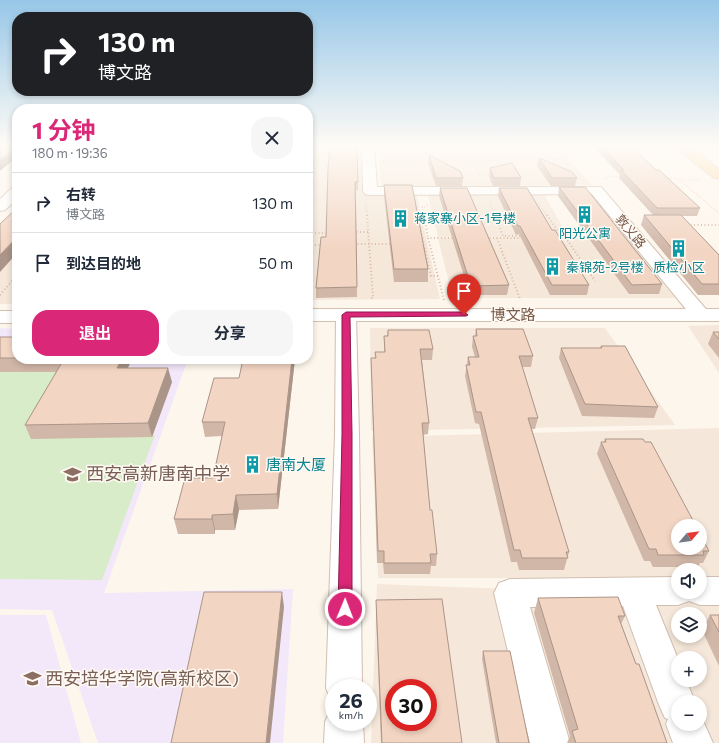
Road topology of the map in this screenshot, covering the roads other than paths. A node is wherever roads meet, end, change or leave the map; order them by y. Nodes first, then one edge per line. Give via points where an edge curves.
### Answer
1 (369, 181) edge
2 (12, 185) edge
3 (0, 196) edge
4 (12, 196) edge
5 (0, 207) edge
6 (313, 315) edge
7 (346, 315) junction
8 (710, 315) edge
9 (0, 317) edge
10 (12, 317) edge
11 (634, 591) junction
12 (671, 591) edge
13 (707, 591) edge
14 (719, 591) edge
15 (344, 679) edge
16 (674, 695) edge
17 (344, 731) edge
18 (688, 731) edge
19 (344, 743) edge
20 (550, 743) edge
21 (693, 743) edge

1 - 8 street, 敦义路 via 370,191 419,195 596,190
2 - 3 street
4 - 5 street
6 - 7 street, 博文路
7 - 8 street, 博文路
7 - 15 street
9 - 10 street
11 - 12 street
11 - 16 street
11 - 20 street via 510,593
13 - 14 street
17 - 19 street
18 - 21 street

